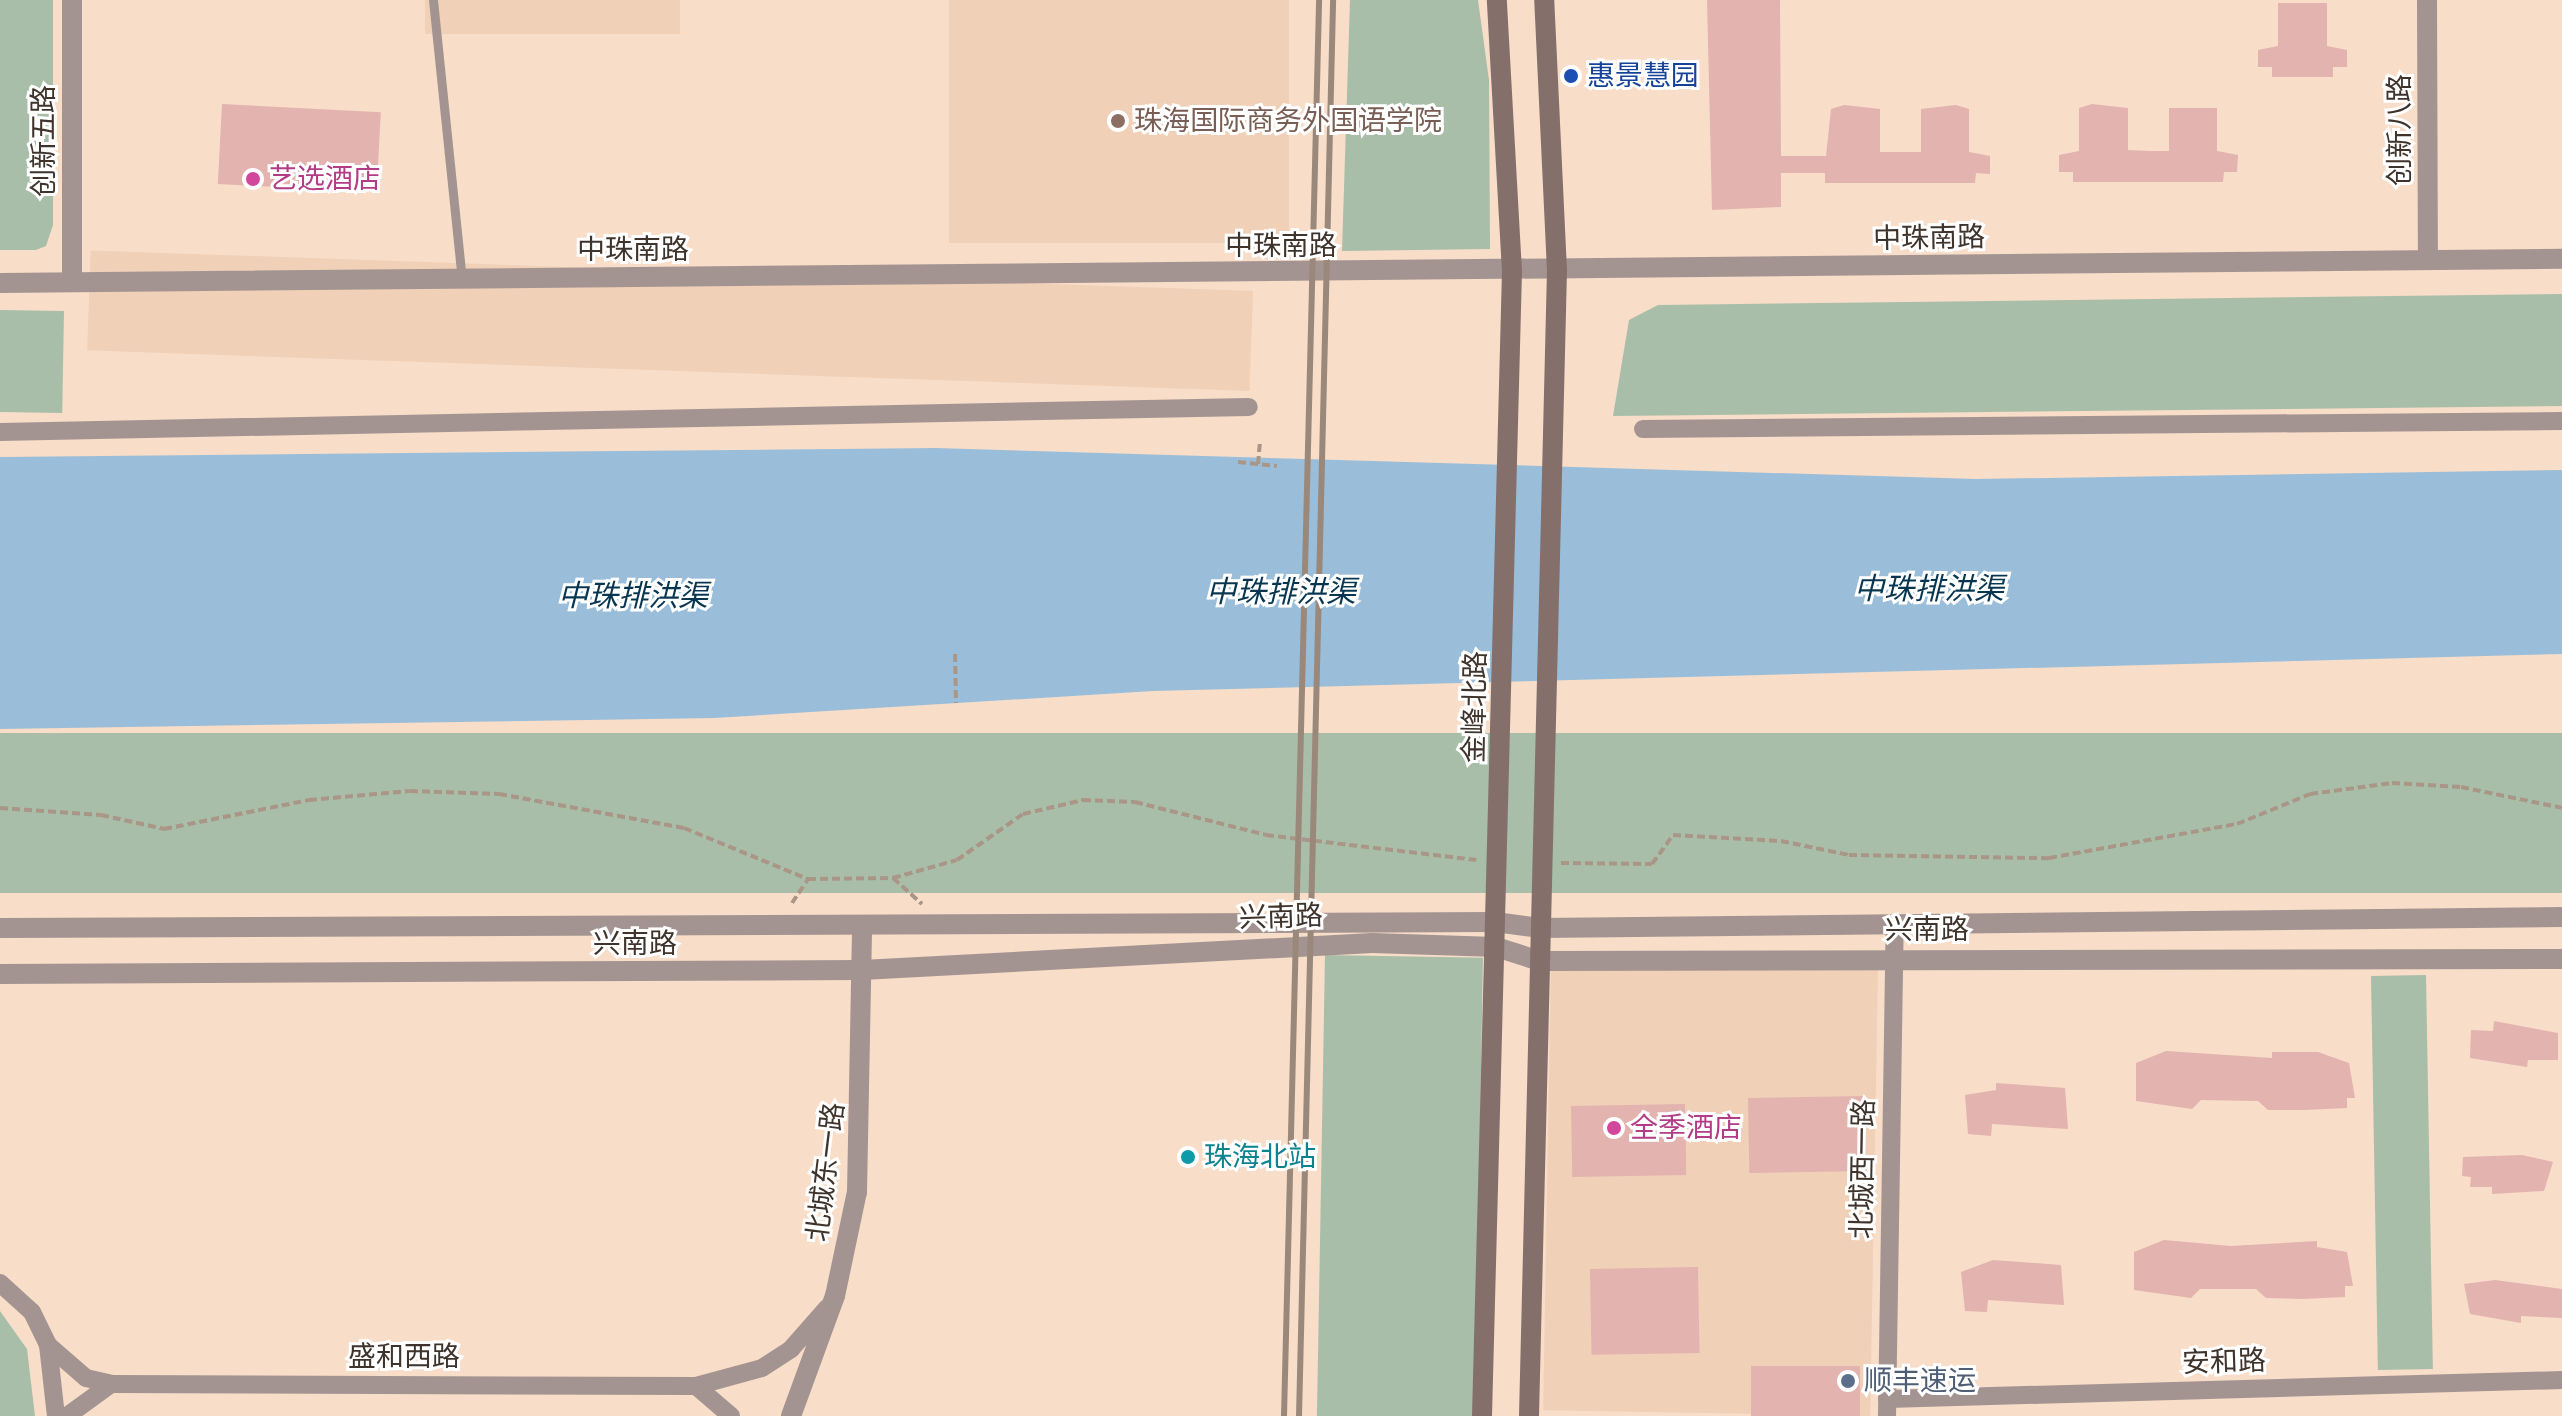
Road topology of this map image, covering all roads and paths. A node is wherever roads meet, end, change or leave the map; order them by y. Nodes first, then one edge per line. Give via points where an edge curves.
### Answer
1 (72, 0) edge
2 (433, 0) edge
3 (1497, 0) edge
4 (1544, 0) edge
5 (2427, 0) edge
6 (2428, 259) junction
7 (2562, 259) edge
8 (1557, 271) junction
9 (1512, 272) junction
10 (462, 279) junction
11 (72, 282) junction
12 (0, 283) edge
13 (1249, 407) dead end
14 (2562, 421) edge
15 (1643, 429) dead end
16 (0, 432) edge
17 (1260, 440) dead end
18 (1238, 462) dead end
19 (1258, 464) junction
20 (1277, 466) dead end
21 (955, 654) dead end
22 (956, 703) dead end
23 (0, 808) edge
24 (2562, 808) edge
25 (1498, 863) junction
26 (1539, 863) junction
27 (2562, 917) edge
28 (1495, 922) junction
29 (1895, 924) junction
30 (862, 926) junction
31 (0, 928) edge
32 (1540, 928) junction
33 (1496, 947) junction
34 (1894, 957) junction
35 (2562, 959) edge
36 (1540, 961) junction
37 (862, 970) junction
38 (0, 974) edge
39 (0, 1283) edge
40 (835, 1296) junction
41 (48, 1345) junction
42 (2562, 1380) edge
43 (111, 1384) junction
44 (696, 1386) junction
45 (1887, 1408) edge
46 (56, 1416) edge
47 (67, 1416) edge
48 (731, 1416) edge
49 (791, 1416) edge
50 (1482, 1416) edge
51 (1529, 1416) edge

1 - 11 street, 创新五路
2 - 10 lane
3 - 9 main road, 金峰北路
4 - 8 main road
5 - 6 street, 创新八路
6 - 7 street, 中珠南路
6 - 8 street, 中珠南路
8 - 9 street, 中珠南路
8 - 26 main road
9 - 10 street, 中珠南路
9 - 25 main road, 金峰北路
10 - 11 street, 中珠南路
11 - 12 street, 中珠南路
13 - 16 street
14 - 15 street
17 - 19 path
18 - 19 path
19 - 20 path
21 - 22 path
23 - 25 path via 101,815 164,829 309,800 410,791 499,794 684,828 808,879 893,878 957,860 1023,814 1109,801 1266,835
24 - 26 path via 2461,787 2392,783 2310,794 2237,824 2049,858 1890,857 1673,835 1652,864
25 - 28 main road, 金峰北路
26 - 32 main road
27 - 29 street, 兴南路
28 - 30 street, 兴南路
28 - 32 street, 兴南路
28 - 33 main road, 金峰北路
29 - 32 street, 兴南路
29 - 34 street, 北城西一路
30 - 31 street, 兴南路
30 - 37 street, 北城东一路
32 - 36 main road
33 - 36 street, 兴南路
33 - 37 street, 兴南路 via 1233,946 1123,961
33 - 50 main road, 金峰北路
34 - 35 street, 兴南路
34 - 36 street, 兴南路
34 - 45 street, 北城西一路
36 - 51 main road
37 - 38 street, 兴南路
37 - 40 street, 北城东一路 via 862,1139
39 - 41 street via 32,1312
40 - 44 street, 盛和西路 via 782,1355 730,1380
40 - 49 street, 北城东一路
41 - 43 street, 盛和西路 via 75,1372
41 - 46 street
42 - 45 street, 安和路
43 - 44 street, 盛和西路
43 - 47 street
44 - 48 street

